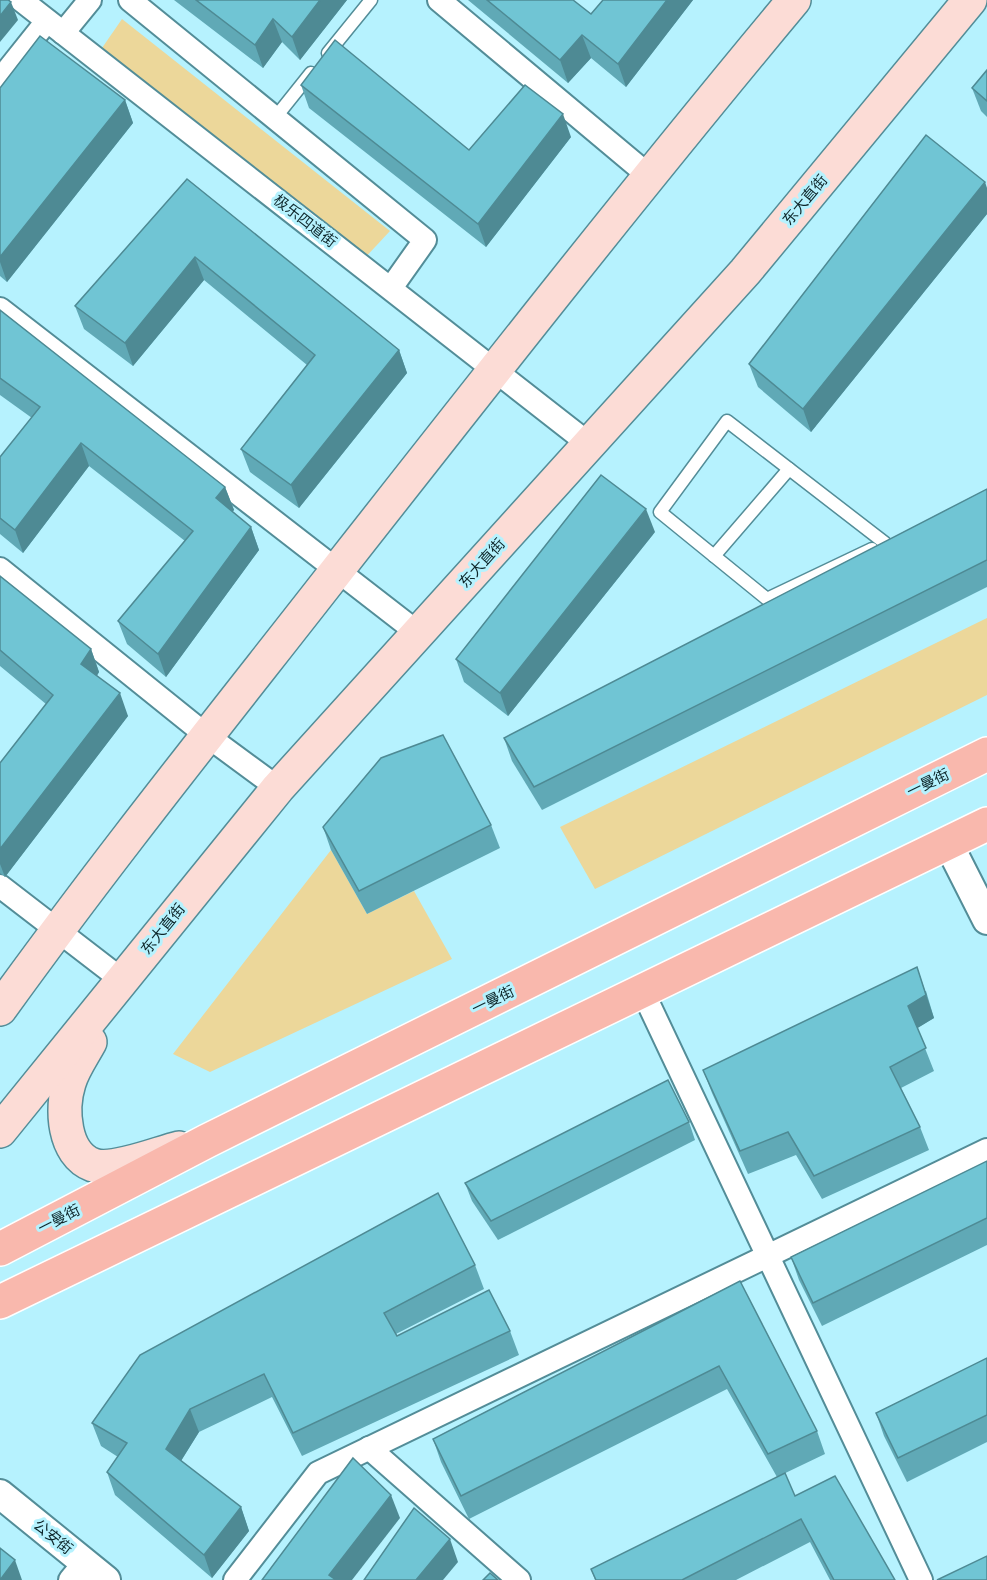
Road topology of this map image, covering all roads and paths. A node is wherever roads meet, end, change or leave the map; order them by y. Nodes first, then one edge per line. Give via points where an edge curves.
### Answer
1 (90, 0) edge
2 (129, 0) edge
3 (371, 0) edge
4 (439, 0) edge
5 (794, 0) edge
6 (970, 0) edge
7 (27, 2) edge
8 (55, 27) junction
9 (0, 80) edge
10 (275, 118) junction
11 (648, 175) junction
12 (391, 288) junction
13 (0, 309) edge
14 (494, 368) junction
15 (589, 444) junction
16 (789, 470) junction
17 (714, 556) junction
18 (0, 569) edge
19 (338, 570) junction
20 (418, 633) junction
21 (206, 735) junction
22 (987, 754) edge
23 (278, 788) junction
24 (987, 824) edge
25 (948, 843) junction
26 (0, 886) edge
27 (987, 920) edge
28 (57, 930) junction
29 (122, 980) junction
30 (642, 990) junction
31 (0, 1009) edge
32 (0, 1131) edge
33 (207, 1141) junction
34 (987, 1150) edge
35 (0, 1249) edge
36 (768, 1256) junction
37 (40, 1282) junction
38 (0, 1302) edge
39 (0, 1316) edge
40 (369, 1448) junction
41 (0, 1494) edge
42 (87, 1574) edge
43 (235, 1580) edge
44 (519, 1580) edge
45 (921, 1580) edge

1 - 8 street
2 - 10 street
3 - 10 lane
4 - 11 street
5 - 11 main road
6 - 15 main road, 东大直街 via 745,272
7 - 8 street, 极乐四道街
8 - 9 street
8 - 12 street, 极乐四道街
10 - 12 street via 425,240
11 - 14 main road
12 - 14 street, 极乐四道街
13 - 19 street
14 - 15 street, 极乐四道街
14 - 19 main road
15 - 20 main road, 东大直街
16 - 17 lane
16 - 17 lane via 727,421 660,512
16 - 17 lane via 890,540 767,599
18 - 21 street
19 - 20 street
19 - 21 main road
20 - 23 main road, 东大直街
21 - 23 street
21 - 28 main road
22 - 33 main road, 一曼街
23 - 29 main road, 东大直街
24 - 25 main road
25 - 27 street
25 - 30 main road
26 - 28 street
28 - 29 street
28 - 31 main road
29 - 32 main road, 东大直街
29 - 33 main road via 69,1083 65,1112 72,1146 93,1165 108,1166
30 - 36 street
30 - 37 main road
33 - 35 main road, 一曼街
34 - 36 street
36 - 40 street
36 - 45 street
37 - 38 main road
37 - 39 main road
40 - 43 street via 318,1473
40 - 44 street
41 - 42 street, 公安街

